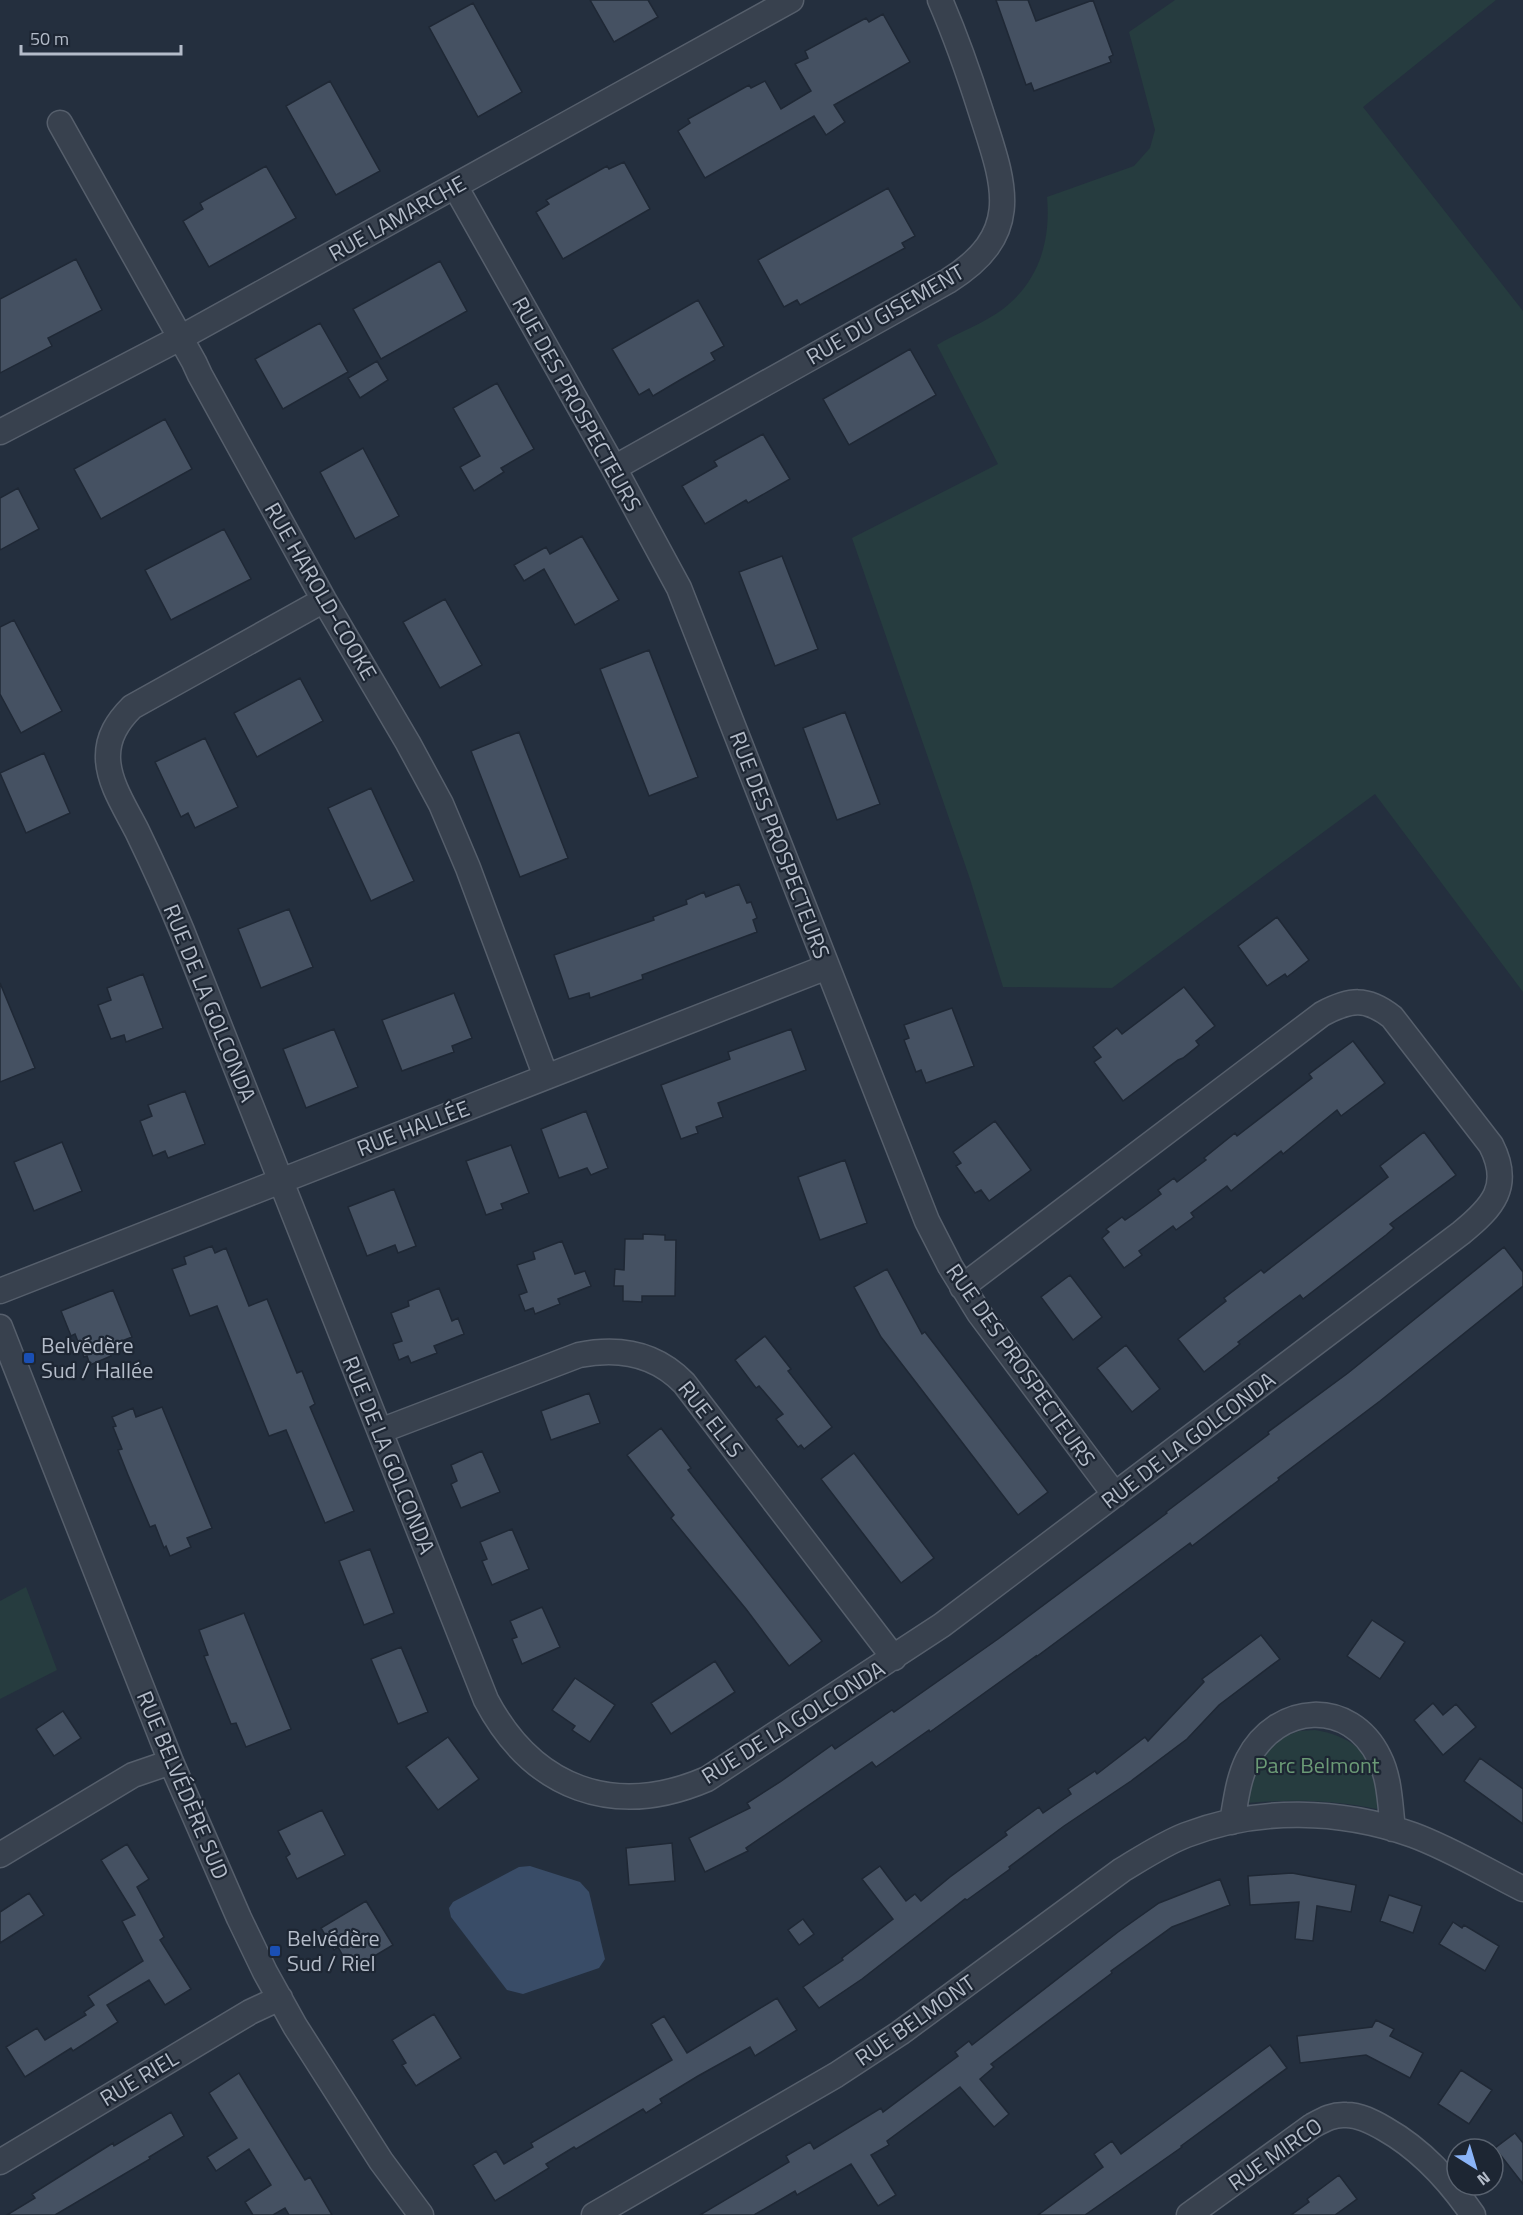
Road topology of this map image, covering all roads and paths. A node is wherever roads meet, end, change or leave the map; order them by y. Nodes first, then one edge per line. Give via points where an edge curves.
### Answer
1 (791, 0) edge
2 (940, 0) edge
3 (60, 123) dead end
4 (455, 186) junction
5 (180, 338) junction
6 (0, 432) edge
7 (614, 468) junction
8 (324, 600) junction
9 (827, 967) junction
10 (546, 1077) junction
11 (280, 1180) junction
12 (962, 1287) junction
13 (0, 1291) edge
14 (0, 1328) edge
15 (380, 1431) junction
16 (1115, 1495) junction
17 (894, 1658) junction
18 (171, 1762) junction
19 (1232, 1821) junction
20 (1393, 1828) junction
21 (0, 1855) edge
22 (1523, 1889) edge
23 (280, 1998) junction
24 (0, 2162) edge
25 (413, 2213) edge
26 (594, 2215) edge
27 (1189, 2215) edge
28 (1473, 2215) edge

1 - 4 street, RUE LAMARCHE
2 - 7 street, RUE DU GISEMENT via 966,66 1000,174 1001,217 981,256 948,281
3 - 5 street, RUE HAROLD-COOKE
4 - 5 street, RUE LAMARCHE
4 - 7 street, RUE DES PROSPECTEURS
5 - 6 street, RUE LAMARCHE
5 - 8 street, RUE HAROLD-COOKE
7 - 9 street, RUE DES PROSPECTEURS via 689,612
8 - 10 street, RUE HAROLD-COOKE via 441,804
8 - 11 street, RUE DE LA GOLCONDA via 132,707 114,729 109,743 110,772 115,785 164,889
9 - 10 street, RUE HALLÉE
9 - 12 street, RUE DES PROSPECTEURS via 927,1221
10 - 11 street, RUE HALLÉE
11 - 13 street, RUE HALLÉE
11 - 15 street, RUE DE LA GOLCONDA
12 - 16 street, RUE DES PROSPECTEURS
12 - 16 street, RUE DE LA GOLCONDA via 1322,1014 1351,1002 1380,1007 1392,1017 1491,1144 1498,1159 1500,1183 1491,1205 1478,1219
14 - 18 street, RUE BELVÉDÈRE SUD
15 - 17 street, RUE ELLS via 579,1355 598,1351 639,1354 672,1370 684,1383
15 - 17 street, RUE DE LA GOLCONDA via 492,1711 511,1741 528,1758 568,1783 614,1796 662,1795 685,1788 707,1779
16 - 17 street, RUE DE LA GOLCONDA
18 - 21 street via 133,1775
18 - 23 street, RUE BELVÉDÈRE SUD via 239,1918
19 - 20 street, RUE BELMONT via 1289,1814 1323,1815
19 - 20 street via 1238,1784 1260,1742 1278,1725 1300,1716 1323,1714 1346,1721 1365,1735 1379,1755 1386,1772
19 - 26 street, RUE BELMONT via 1185,1836 1130,1865 900,2033 836,2075
20 - 22 street, RUE BELMONT via 1447,1850
23 - 24 street, RUE RIEL via 249,2012
23 - 25 street, RUE BELVÉDÈRE SUD
27 - 28 street, RUE MIRCO via 1312,2126 1332,2116 1347,2115 1375,2123 1418,2151 1443,2175

